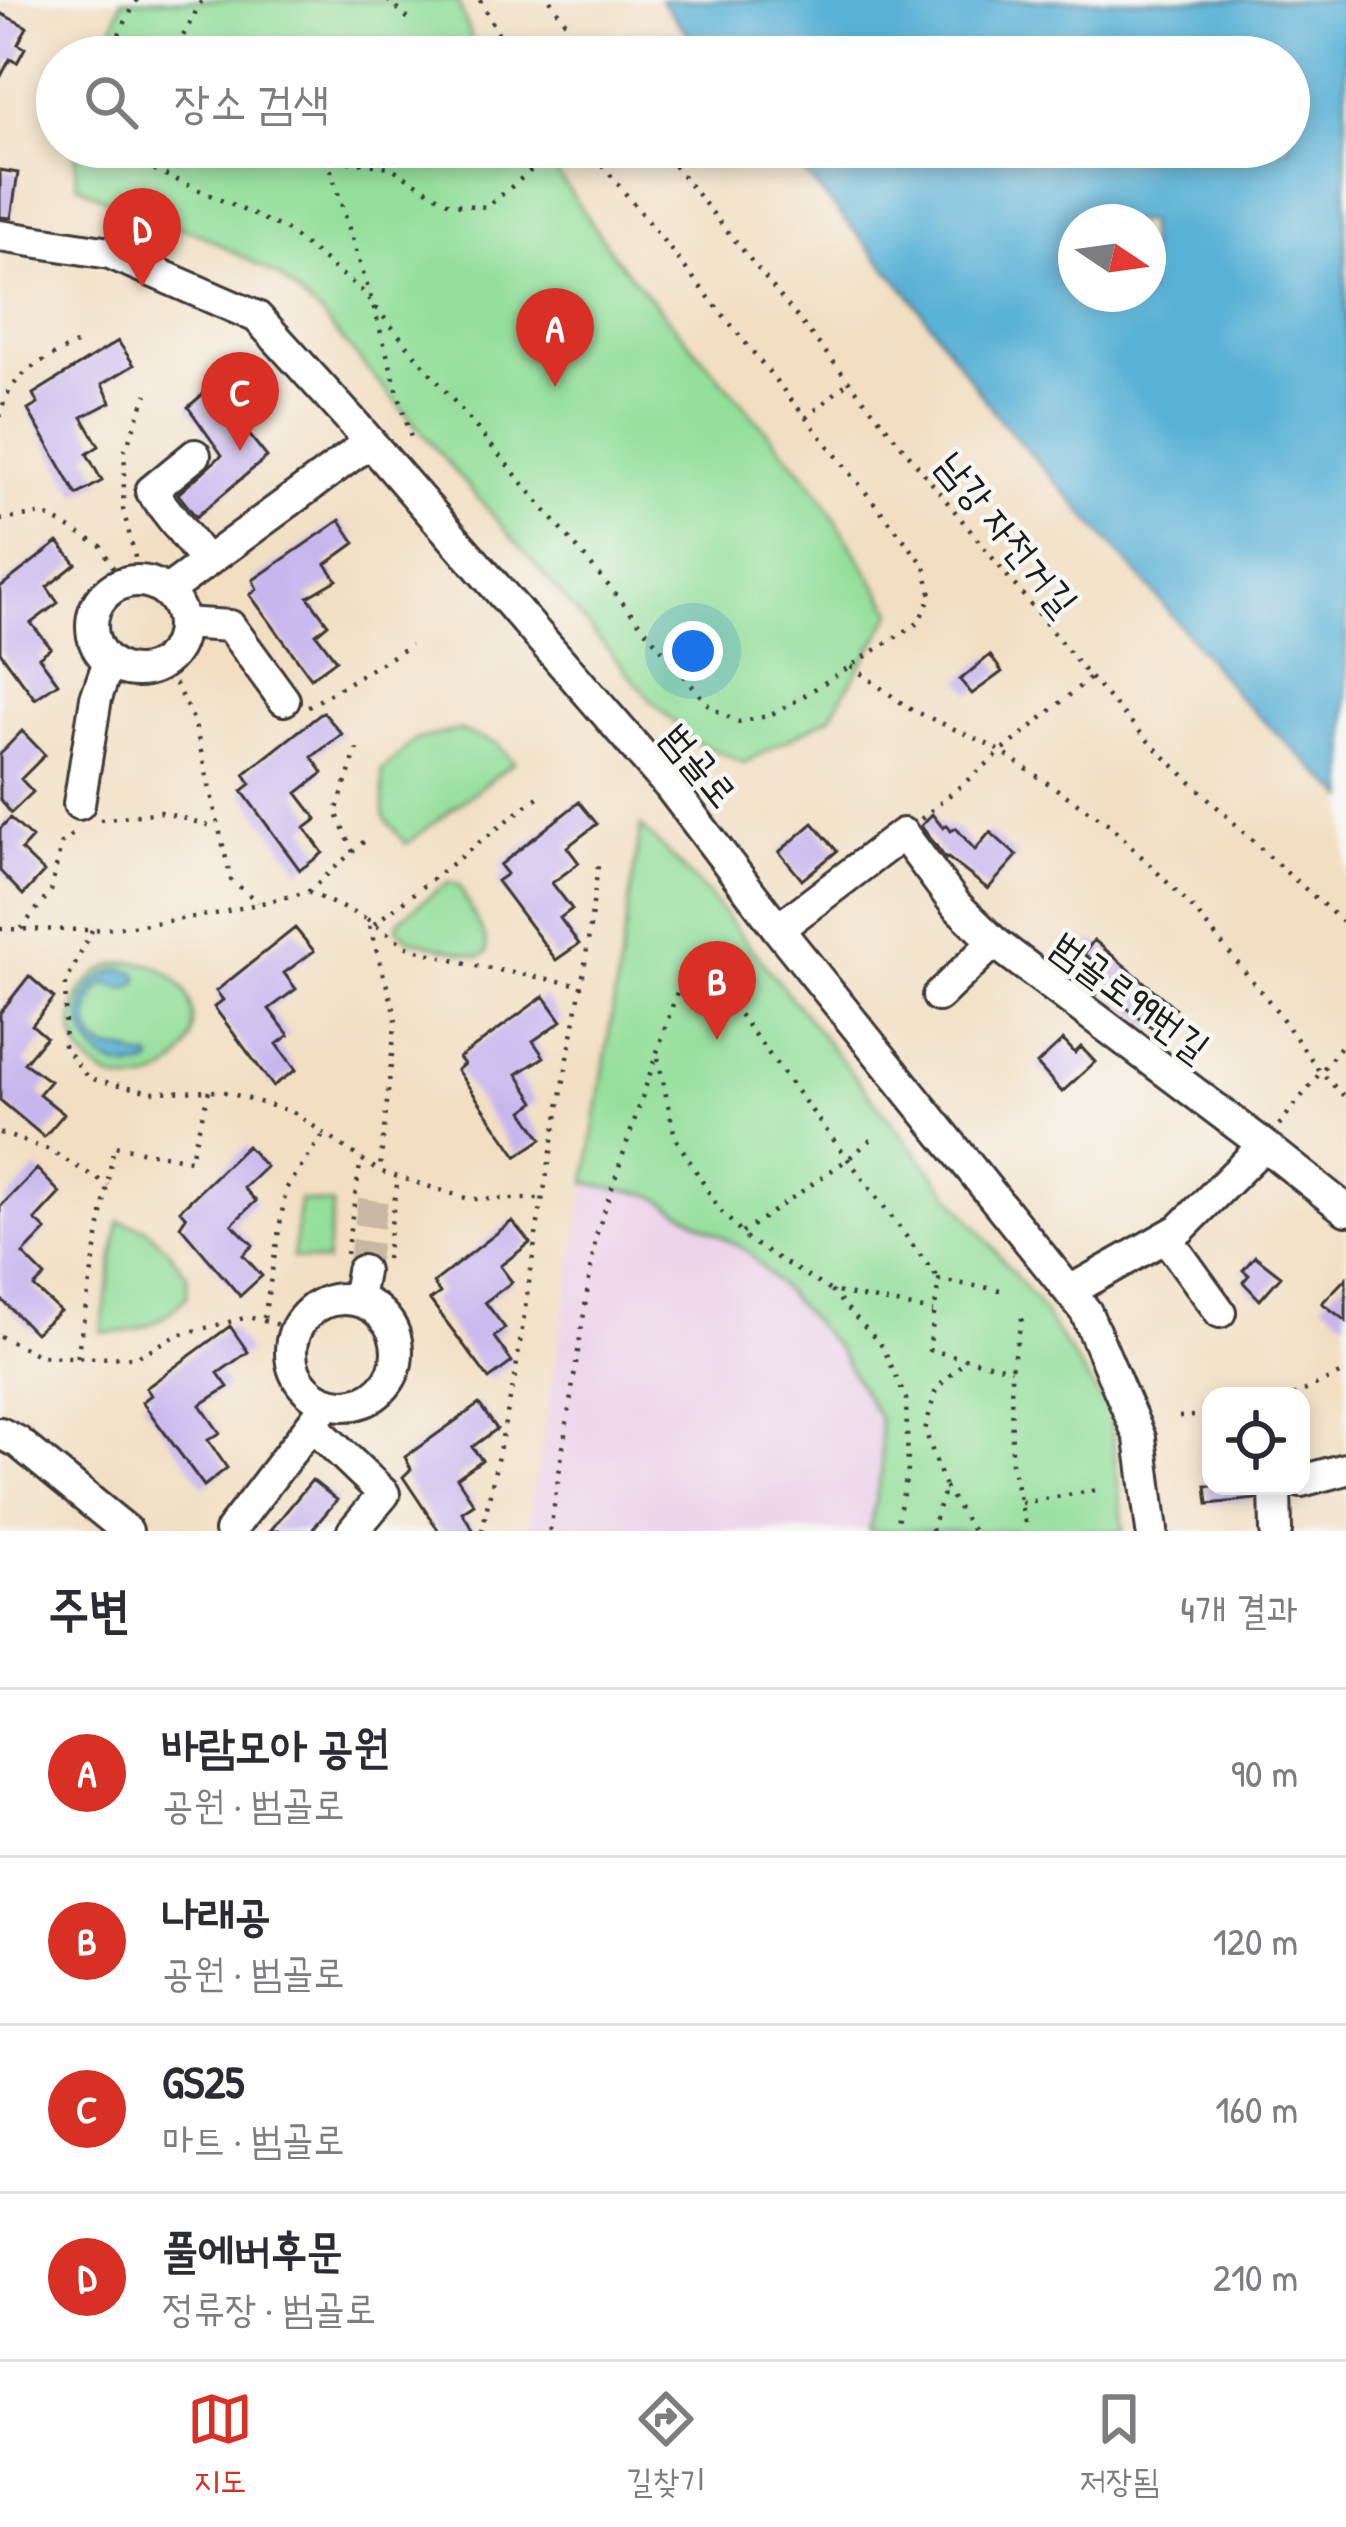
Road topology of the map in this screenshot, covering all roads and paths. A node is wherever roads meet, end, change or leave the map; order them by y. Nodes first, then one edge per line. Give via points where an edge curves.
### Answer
1 (137, 0) edge
2 (202, 0) edge
3 (388, 0) edge
4 (480, 0) edge
5 (550, 0) edge
6 (413, 23) dead end
7 (119, 36) edge
8 (183, 36) edge
9 (500, 36) edge
10 (575, 36) edge
11 (151, 168) edge
12 (330, 168) edge
13 (392, 168) edge
14 (534, 168) edge
15 (605, 168) edge
16 (676, 168) edge
17 (0, 236) edge
18 (374, 305) junction
19 (76, 344) dead end
20 (849, 381) junction
21 (0, 417) edge
22 (806, 418) junction
23 (410, 438) dead end
24 (370, 442) junction
25 (195, 454) dead end
26 (0, 520) edge
27 (206, 562) junction
28 (122, 584) junction
29 (166, 591) junction
30 (182, 623) junction
31 (411, 645) dead end
32 (109, 661) junction
33 (164, 662) junction
34 (851, 666) junction
35 (1091, 677) junction
36 (284, 700) joint
37 (358, 749) dead end
38 (1003, 752) junction
39 (543, 794) dead end
40 (79, 804) dead end
41 (218, 828) junction
42 (903, 834) junction
43 (369, 837) dead end
44 (353, 852) junction
45 (598, 866) dead end
46 (308, 892) junction
47 (260, 903) junction
48 (367, 919) junction
49 (374, 924) junction
50 (1346, 925) edge
51 (0, 929) edge
52 (21, 929) junction
53 (778, 929) junction
54 (92, 930) junction
55 (994, 942) junction
56 (712, 943) dead end
57 (696, 957) junction
58 (581, 985) junction
59 (938, 996) dead end
60 (1346, 1040) edge
61 (657, 1052) junction
62 (1320, 1072) junction
63 (209, 1091) junction
64 (1346, 1098) edge
65 (0, 1132) edge
66 (324, 1134) junction
67 (873, 1138) dead end
68 (1264, 1145) junction
69 (361, 1159) junction
70 (848, 1159) junction
71 (380, 1171) junction
72 (398, 1177) junction
73 (108, 1185) junction
74 (543, 1199) junction
75 (1346, 1210) edge
76 (742, 1233) junction
77 (1166, 1237) junction
78 (363, 1273) junction
79 (939, 1280) junction
80 (1000, 1290) dead end
81 (831, 1291) junction
82 (1070, 1291) junction
83 (933, 1311) junction
84 (1220, 1312) dead end
85 (1022, 1318) dead end
86 (263, 1321) junction
87 (296, 1329) junction
88 (0, 1336) edge
89 (77, 1358) junction
90 (967, 1359) junction
91 (1011, 1369) junction
92 (1346, 1371) edge
93 (1310, 1388) edge
94 (320, 1414) junction
95 (1202, 1416) edge
96 (1179, 1417) dead end
97 (0, 1433) edge
98 (1346, 1468) edge
99 (1310, 1478) edge
100 (945, 1486) junction
101 (1097, 1490) dead end
102 (1275, 1495) edge
103 (1021, 1503) junction
104 (127, 1531) edge
105 (230, 1531) edge
106 (353, 1531) edge
107 (482, 1531) edge
108 (550, 1531) edge
109 (896, 1531) edge
110 (931, 1531) edge
111 (974, 1531) edge
112 (1027, 1531) edge
113 (1152, 1531) edge
114 (1276, 1531) edge

1 - 7 path
2 - 8 path
3 - 6 path
4 - 9 path
5 - 10 path
11 - 18 path via 285,229
12 - 18 path
13 - 14 path via 451,204 487,207
15 - 22 path
16 - 20 path, 남강 자전거길
17 - 24 street, 범골로 via 110,254 257,316
18 - 23 path
18 - 34 path via 710,707 738,722 768,716
19 - 21 path via 30,367 3,400
20 - 22 path
20 - 35 path, 남강 자전거길
22 - 34 path via 925,566 931,596 918,623
24 - 27 street
24 - 53 street, 범골로 via 670,787
25 - 27 street via 151,491
26 - 28 path via 44,514 101,546
27 - 29 street
28 - 29 street via 141,580
28 - 32 street via 103,596 92,623
29 - 30 street
30 - 33 street
30 - 36 street via 230,626
31 - 36 path via 310,708
32 - 33 street via 136,671
32 - 40 street
33 - 41 path via 194,721
34 - 38 path via 910,709
35 - 38 path
35 - 50 path, 남강 자전거길 via 1151,744
37 - 44 path via 336,812
38 - 42 path
38 - 62 path via 1142,856 1205,922
39 - 49 path
41 - 47 path via 231,880
41 - 52 path via 161,812 90,821 61,844 51,891
42 - 53 street
42 - 55 street, 범골로99번길
43 - 44 path
44 - 46 path
45 - 58 path
46 - 47 path
46 - 48 path
47 - 54 path
48 - 49 path
48 - 71 path via 396,1016
49 - 58 path via 407,947
51 - 52 path
52 - 54 path
53 - 82 street, 범골로
54 - 63 path via 66,983 64,1047 88,1078 151,1093
55 - 59 street
55 - 68 street, 범골로99번길
56 - 57 path
57 - 61 path
57 - 70 path
58 - 74 path
60 - 62 path
61 - 76 path via 675,1136
61 - 108 path via 596,1236
62 - 64 path
62 - 68 path
63 - 66 path via 293,1112
63 - 73 path via 190,1160 114,1146
65 - 73 path
66 - 69 path
66 - 86 path via 286,1189
67 - 70 path
68 - 75 street, 범골로99번길
68 - 77 street
69 - 71 path
69 - 78 path
70 - 76 path
70 - 79 path
71 - 72 path
72 - 74 path via 469,1199
72 - 78 path
73 - 89 path
74 - 107 path
76 - 81 path
77 - 82 street
77 - 84 street
78 - 87 street
78 - 94 street via 373,1307 394,1333 395,1367 376,1395
79 - 80 path
79 - 83 path
81 - 83 path
81 - 109 path via 883,1347 906,1399 908,1470
82 - 113 street, 범골로 via 1087,1312 1141,1438
83 - 90 path via 929,1350
85 - 91 path
86 - 87 path
86 - 89 path via 248,1317 178,1335 136,1357
87 - 94 street via 292,1365
88 - 89 path via 40,1356
90 - 91 path
90 - 100 path via 936,1389 925,1430
91 - 103 path via 1012,1465
92 - 93 path
94 - 105 street
94 - 106 street via 384,1494
95 - 96 path
97 - 104 street
98 - 99 street
100 - 110 path
100 - 111 path
101 - 103 path
102 - 114 street
103 - 112 path

